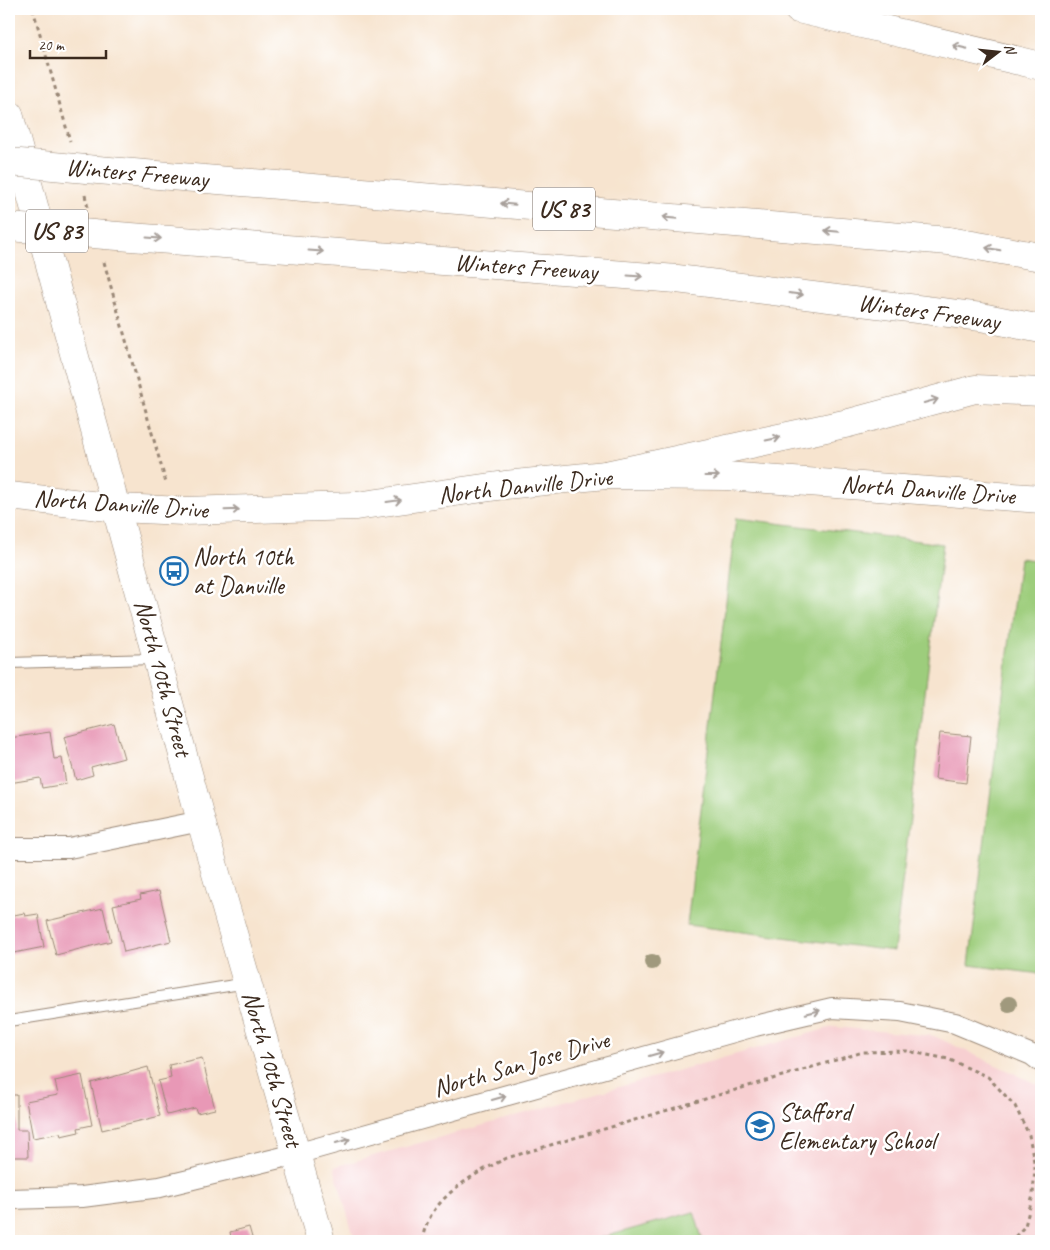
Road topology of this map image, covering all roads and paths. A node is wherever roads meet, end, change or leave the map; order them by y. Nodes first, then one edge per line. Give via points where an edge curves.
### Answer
1 (805, 10) edge
2 (1041, 66) edge
3 (9, 114) edge
4 (9, 162) edge
5 (9, 227) edge
6 (1041, 257) edge
7 (1041, 329) edge
8 (1041, 392) edge
9 (606, 475) junction
10 (9, 496) edge
11 (1041, 499) edge
12 (118, 508) junction
13 (158, 659) junction
14 (9, 663) edge
15 (201, 821) junction
16 (9, 848) edge
17 (247, 983) junction
18 (9, 1021) edge
19 (1041, 1062) edge
20 (296, 1154) junction
21 (9, 1199) edge
22 (321, 1241) edge
23 (422, 1241) edge
24 (1011, 1241) edge

2 -> 1 main road
3 - 12 main road, North 10th Street
6 -> 4 main road, Winters Freeway / US 83, bridge via 949,241
5 -> 7 main road, Winters Freeway / US 83, bridge via 677,279 981,317
9 -> 8 main road via 849,423 975,389
9 -> 11 main road, North Danville Drive via 726,476
12 -> 9 main road, North Danville Drive via 183,512 356,506 505,485
10 - 12 main road, North Danville Drive
12 - 13 main road, North 10th Street
13 - 14 lane
13 - 15 main road, North 10th Street
15 - 16 street via 68,848
15 - 17 main road, North 10th Street
17 - 18 lane
17 - 20 main road, North 10th Street
20 -> 19 street, North San Jose Drive via 755,1026 832,1008 900,1012 955,1023 1032,1055
20 - 21 street, North San Jose Drive via 160,1187 82,1197
20 - 22 main road, North 10th Street
23 - 24 path via 423,1228 443,1199 477,1172 507,1158 863,1052 906,1051 948,1059 988,1077 1015,1106 1029,1135 1035,1167 1033,1195 1025,1226

